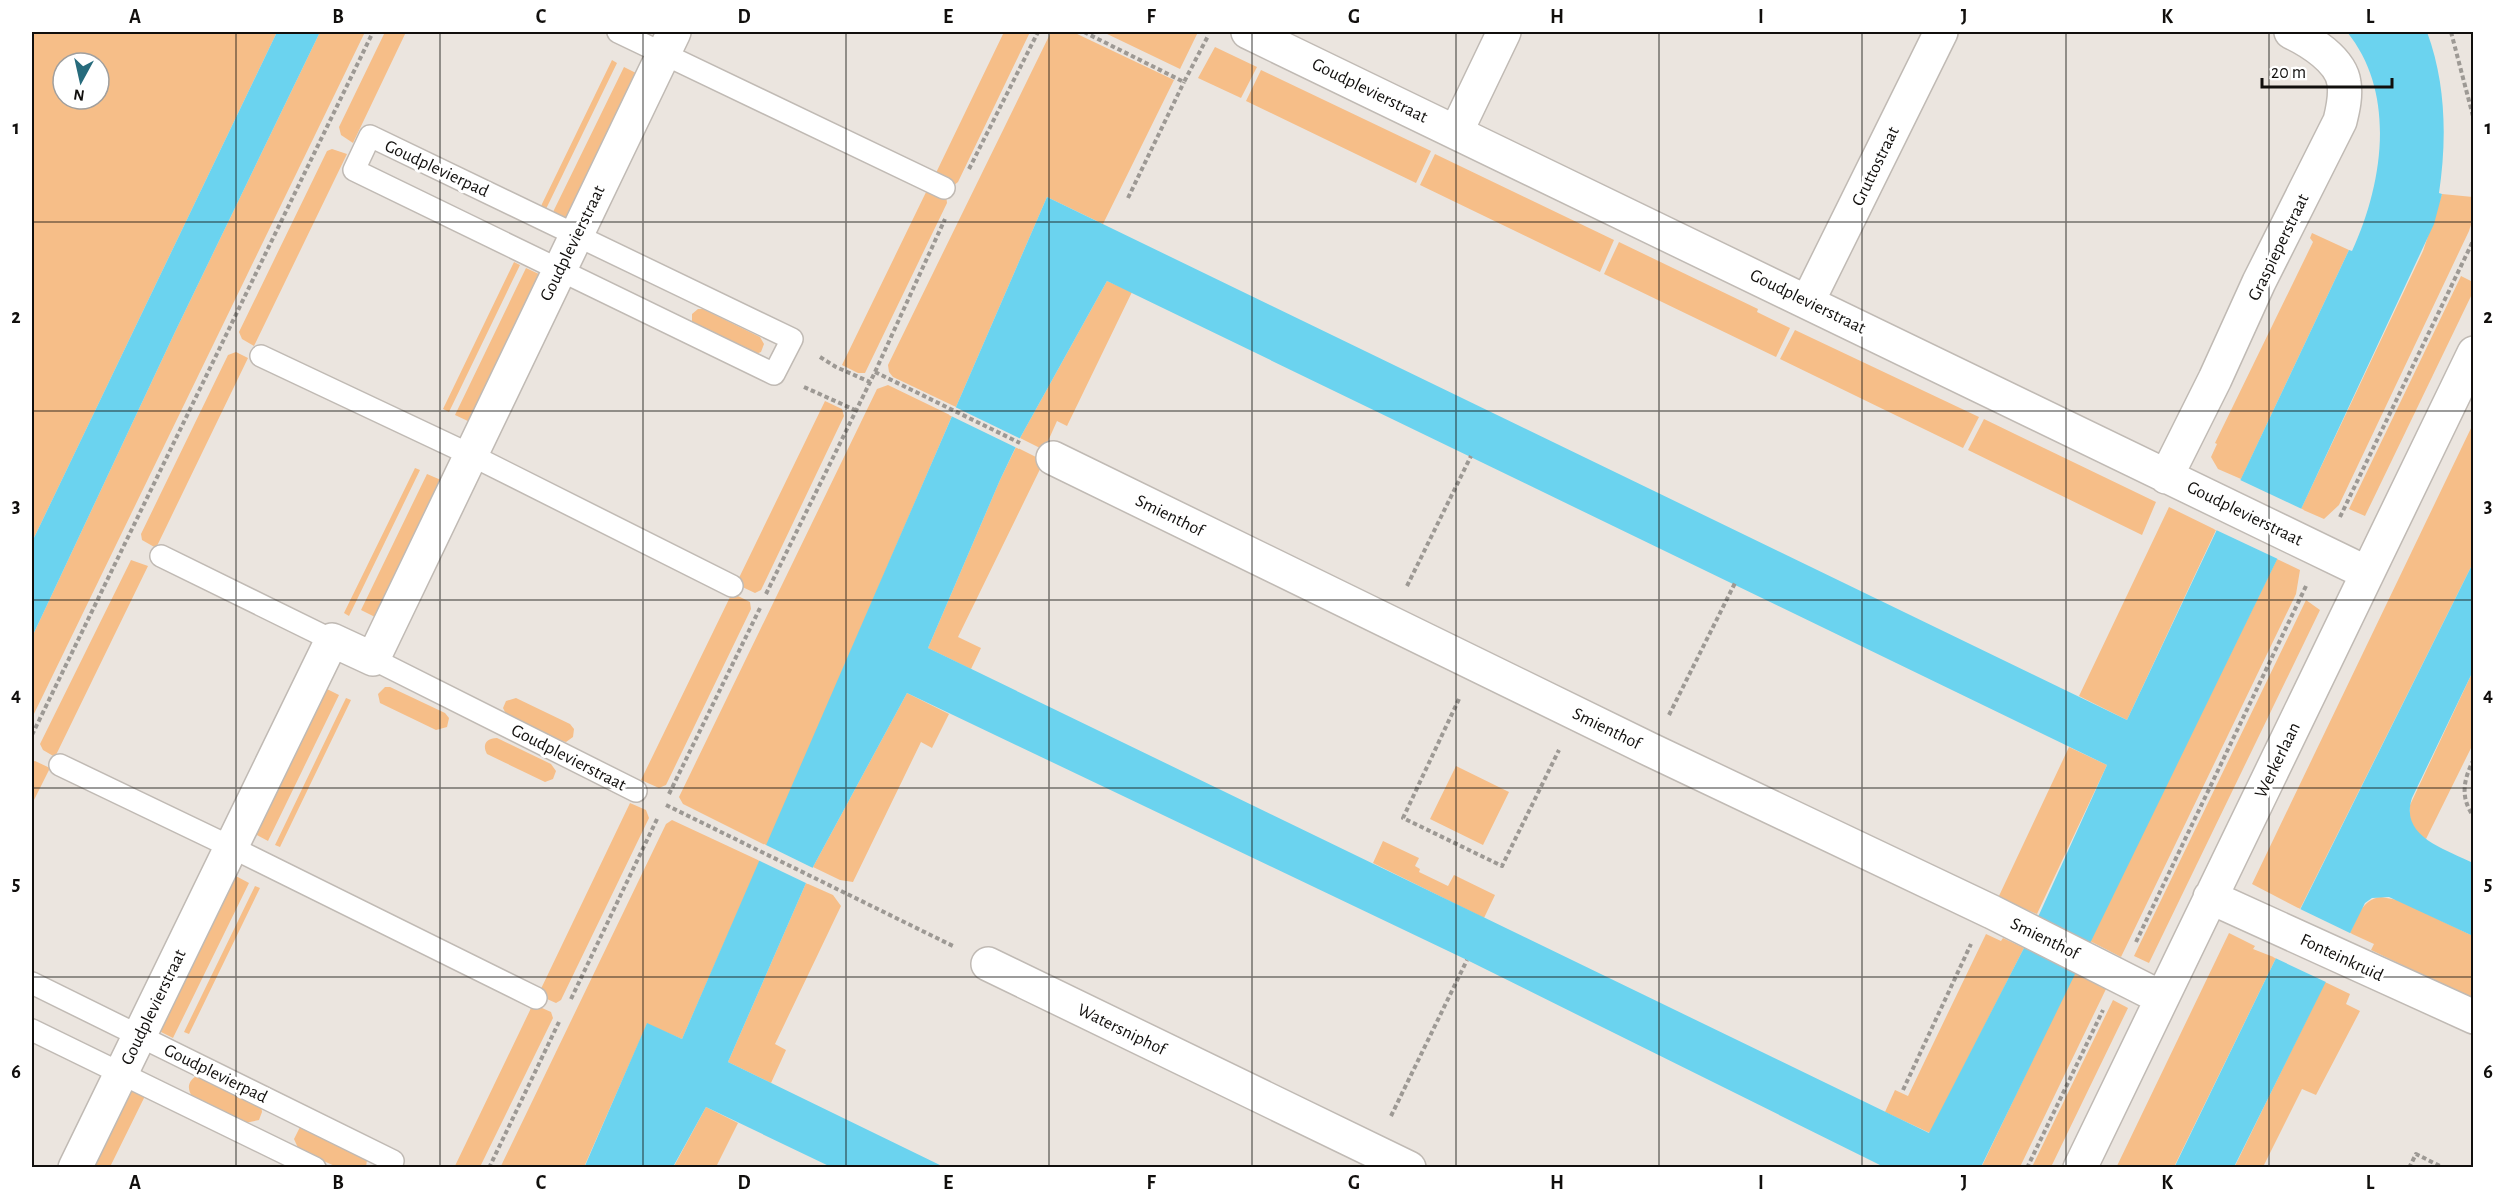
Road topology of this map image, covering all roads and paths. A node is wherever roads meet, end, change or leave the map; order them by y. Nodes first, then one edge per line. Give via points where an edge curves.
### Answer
1 (374, 32) edge
2 (618, 32) edge
3 (1084, 32) edge
4 (1210, 32) edge
5 (1248, 32) edge
6 (1504, 32) edge
7 (1941, 32) edge
8 (2291, 32) edge
9 (2451, 32) edge
10 (668, 42) edge
11 (1185, 82) junction
12 (2474, 120) edge
13 (1456, 132) junction
14 (944, 188) dead end
15 (1128, 198) dead end
16 (577, 234) junction
17 (2474, 239) edge
18 (560, 270) junction
19 (1808, 301) junction
20 (792, 339) junction
21 (2474, 353) edge
22 (261, 356) dead end
23 (875, 372) dead end
24 (774, 374) junction
25 (870, 382) dead end
26 (855, 410) dead end
27 (1039, 452) joint
28 (471, 455) junction
29 (1471, 456) dead end
30 (2166, 477) junction
31 (2317, 548) junction
32 (161, 556) dead end
33 (2367, 573) junction
34 (1735, 584) dead end
35 (732, 586) dead end
36 (1390, 622) junction
37 (332, 640) junction
38 (373, 659) junction
39 (1475, 663) junction
40 (1577, 714) junction
41 (32, 735) edge
42 (1652, 750) junction
43 (2474, 759) edge
44 (60, 765) dead end
45 (636, 791) joint
46 (2474, 817) edge
47 (231, 847) junction
48 (2211, 897) junction
49 (1989, 911) junction
50 (1467, 960) dead end
51 (988, 964) joint
52 (2113, 973) junction
53 (32, 983) edge
54 (536, 998) dead end
55 (2162, 998) junction
56 (2474, 1017) edge
57 (32, 1030) edge
58 (140, 1036) junction
59 (122, 1072) junction
60 (1903, 1090) dead end
61 (1373, 1150) junction
62 (75, 1167) edge
63 (315, 1167) edge
64 (390, 1167) edge
65 (1409, 1167) edge
66 (2027, 1167) edge
67 (2080, 1167) edge
68 (2409, 1167) edge
69 (2444, 1167) edge

1 - 41 path
2 - 10 lane
3 - 11 path
4 - 11 path
5 - 13 street, Goudplevierstraat
6 - 13 street
7 - 19 street, Gruttostraat
8 - 30 street, Graspieperstraat via 2307,39 2337,67 2344,81 2340,121
9 - 12 path
10 - 14 lane
10 - 16 street, Goudplevierstraat
11 - 15 path
13 - 19 street, Goudplevierstraat
16 - 18 street, Goudplevierstraat
16 - 18 lane, Goudplevierpad via 370,136 354,170
16 - 20 lane, Goudplevierpad
17 - 31 path
18 - 24 lane, Goudplevierpad
18 - 28 street, Goudplevierstraat
19 - 30 street, Goudplevierstraat
20 - 24 lane
20 - 25 path via 836,367
21 - 33 street, Werkerlaan
22 - 28 lane
23 - 27 path
24 - 26 path
27 - 36 street, Smienthof
28 - 35 lane
28 - 38 street, Goudplevierstraat
29 - 36 path
30 - 31 street, Goudplevierstraat
31 - 33 street, Goudplevierstraat
31 - 52 path
32 - 37 lane, Goudplevierstraat
33 - 48 street, Werkerlaan
34 - 42 path
36 - 39 street, Smienthof
37 - 38 street, Goudplevierstraat
37 - 47 street, Goudplevierstraat
38 - 45 lane, Goudplevierstraat
39 - 40 street, Smienthof
39 - 40 path via 1403,818 1502,866
40 - 42 street, Smienthof
42 - 49 street, Smienthof
43 - 46 path via 2466,774 2464,802
44 - 47 lane
45 - 51 path
47 - 54 lane
47 - 58 street, Goudplevierstraat
48 - 55 street, Werkerlaan
48 - 56 street, Fonteinkruid
49 - 52 street, Smienthof
49 - 60 path
50 - 61 path
51 - 61 street, Watersniphof
52 - 55 street, Smienthof
52 - 66 path
53 - 58 lane, Goudplevierpad
55 - 67 street, Werkerlaan
57 - 59 lane
58 - 59 street, Goudplevierstraat
58 - 64 lane, Goudplevierpad via 393,1161
59 - 62 street, Goudplevierstraat
59 - 63 lane
61 - 65 street, Watersniphof
68 - 69 path via 2416,1154

